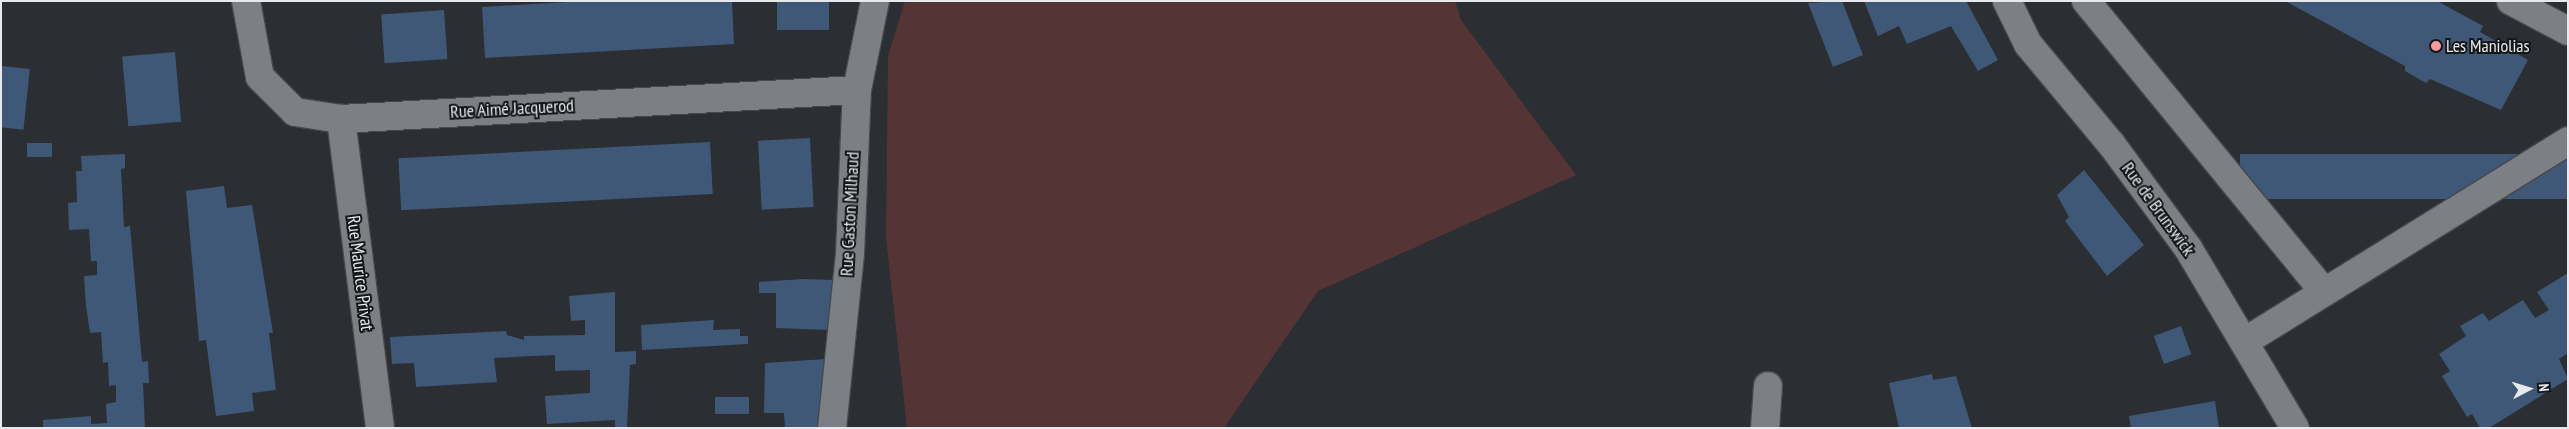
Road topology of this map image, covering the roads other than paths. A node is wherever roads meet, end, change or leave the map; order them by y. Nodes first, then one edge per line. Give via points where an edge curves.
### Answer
1 (246, 1) edge
2 (875, 1) edge
3 (2007, 1) edge
4 (2086, 1) edge
5 (2511, 1) edge
6 (2568, 31) edge
7 (856, 90) junction
8 (341, 119) junction
9 (2568, 141) edge
10 (2324, 292) junction
11 (2244, 342) junction
12 (1768, 386) dead end
13 (380, 428) edge
14 (832, 428) edge
15 (1765, 428) edge
16 (2295, 428) edge

1 - 8 street, Rue Aimé Jacquerod via 260,77 295,112
2 - 7 street, Rue Gaston Milhaud
3 - 11 street, Rue de Brunswick via 2028,44 2112,145 2188,248
4 - 10 street
5 - 6 street
7 - 8 street, Rue Aimé Jacquerod
7 - 14 street, Rue Gaston Milhaud via 850,254
8 - 13 street, Rue Maurice Privat
9 - 10 street
10 - 11 street
11 - 16 street, Rue de Brunswick
12 - 15 street

